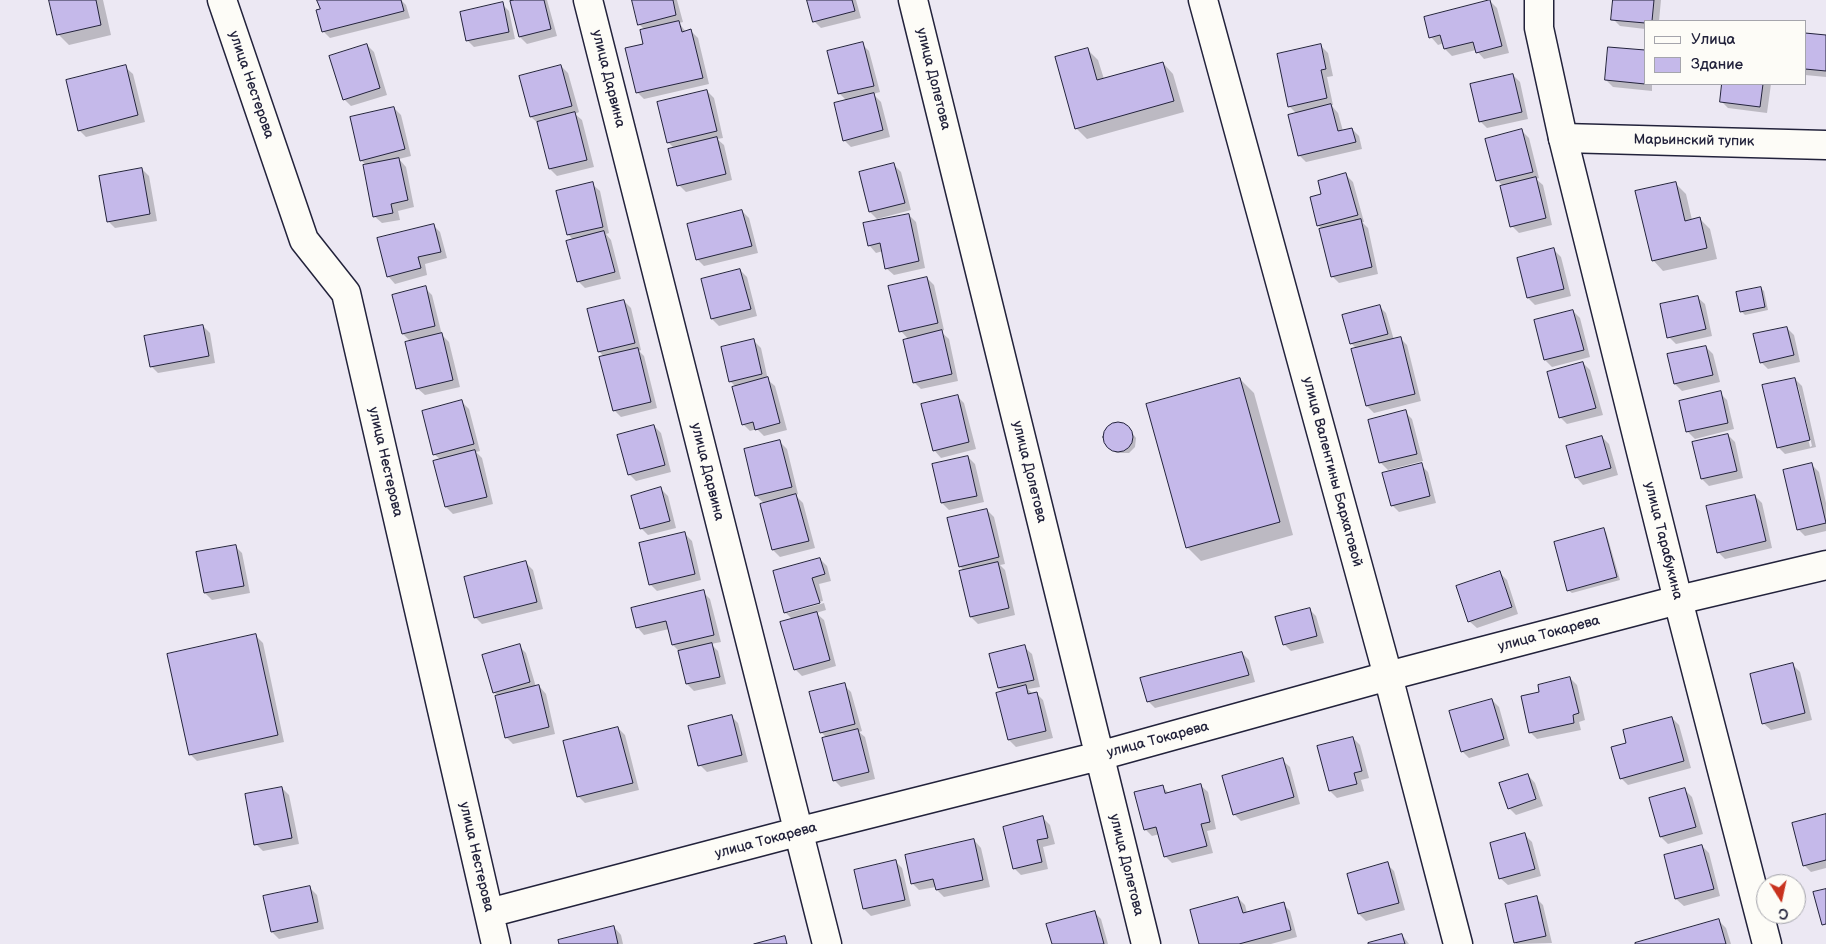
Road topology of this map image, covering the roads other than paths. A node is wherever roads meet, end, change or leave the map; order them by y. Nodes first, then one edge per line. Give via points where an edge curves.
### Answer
1 (222, 0) edge
2 (588, 0) edge
3 (913, 0) edge
4 (1203, 0) edge
5 (1539, 0) edge
6 (1563, 138) junction
7 (1826, 145) edge
8 (1826, 564) edge
9 (1678, 600) junction
10 (1388, 676) junction
11 (1099, 756) junction
12 (797, 832) junction
13 (489, 913) junction
14 (496, 944) edge
15 (826, 944) edge
16 (1146, 944) edge
17 (1458, 944) edge
18 (1767, 944) edge

1 - 13 street, улица Нестерова via 304,240 346,293
2 - 12 street, улица Дарвина
3 - 11 street, улица Долетова
4 - 10 street, улица Валентины Бархатовой
5 - 6 street, улица Тарабукина via 1539,28
6 - 7 street, Марьинский тупик
6 - 9 street, улица Тарабукина
8 - 9 street, улица Токарева
9 - 10 street, улица Токарева
9 - 18 street, улица Тарабукина
10 - 11 street, улица Токарева
10 - 17 street, улица Валентины Бархатовой
11 - 12 street, улица Токарева
11 - 16 street, улица Долетова
12 - 13 street, улица Токарева
12 - 15 street, улица Дарвина
13 - 14 street, улица Нестерова

